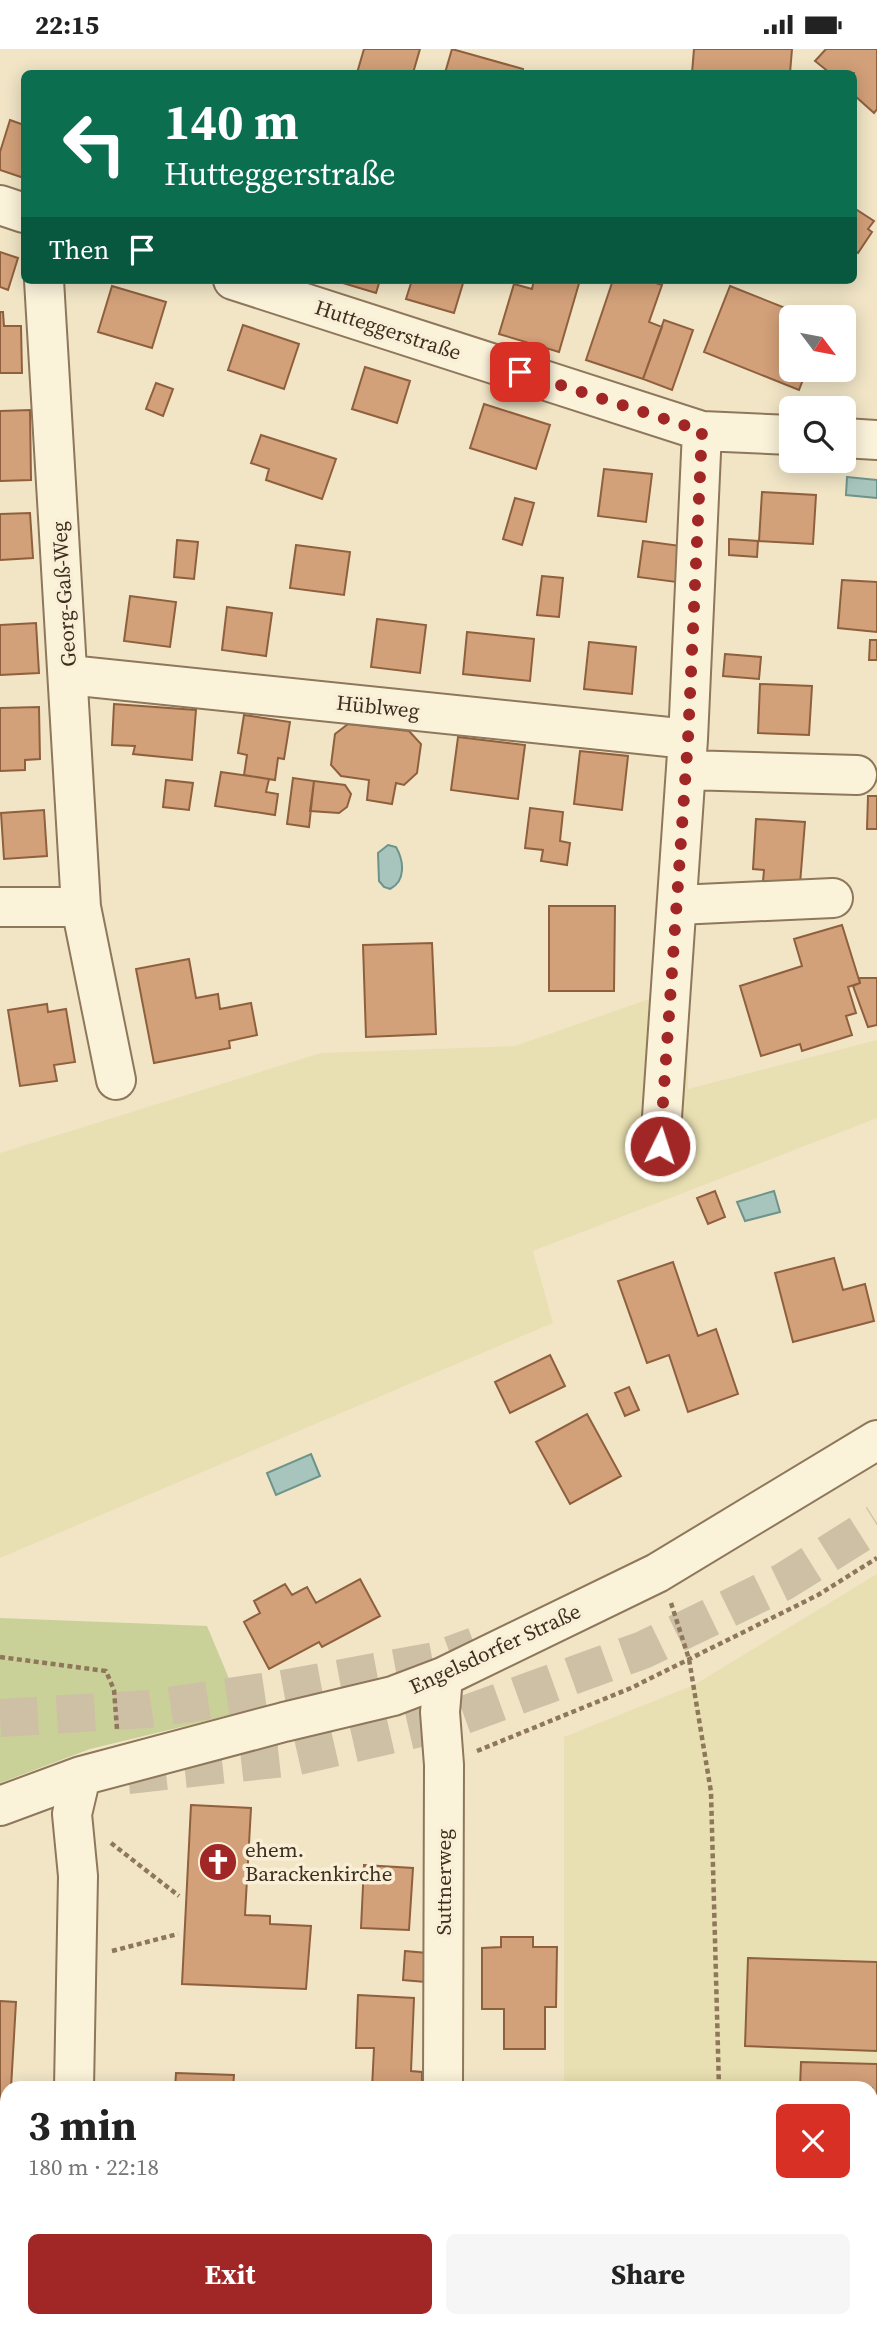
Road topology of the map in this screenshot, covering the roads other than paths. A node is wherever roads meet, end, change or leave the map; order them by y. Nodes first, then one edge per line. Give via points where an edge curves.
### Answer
1 (0, 205) edge
2 (21, 212) edge
3 (44, 284) edge
4 (245, 284) edge
5 (702, 431) junction
6 (779, 434) edge
7 (856, 439) edge
8 (877, 440) edge
9 (69, 675) junction
10 (687, 755) junction
11 (857, 775) dead end
12 (833, 898) dead end
13 (677, 905) junction
14 (0, 907) edge
15 (82, 907) junction
16 (116, 1080) dead end
17 (660, 1146) dead end
18 (877, 1440) edge
19 (443, 1677) junction
20 (81, 1776) junction
21 (0, 1806) edge
22 (75, 2081) edge
23 (443, 2081) edge

1 - 2 street
3 - 9 street, Georg-Gaß-Weg
4 - 5 street, Hutteggerstraße
5 - 6 street, Hutteggerstraße
5 - 10 street
7 - 8 street
9 - 10 street, Hüblweg
9 - 15 street, Georg-Gaß-Weg
10 - 11 street, Hüblweg
10 - 13 street
12 - 13 street
13 - 17 street
14 - 15 street
15 - 16 street, Georg-Gaß-Weg
18 - 19 street, Engelsdorfer Straße via 657,1573
19 - 20 street, Engelsdorfer Straße via 393,1696
19 - 23 street, Suttnerweg
20 - 21 street, Engelsdorfer Straße
20 - 22 street via 72,1814 78,1876

